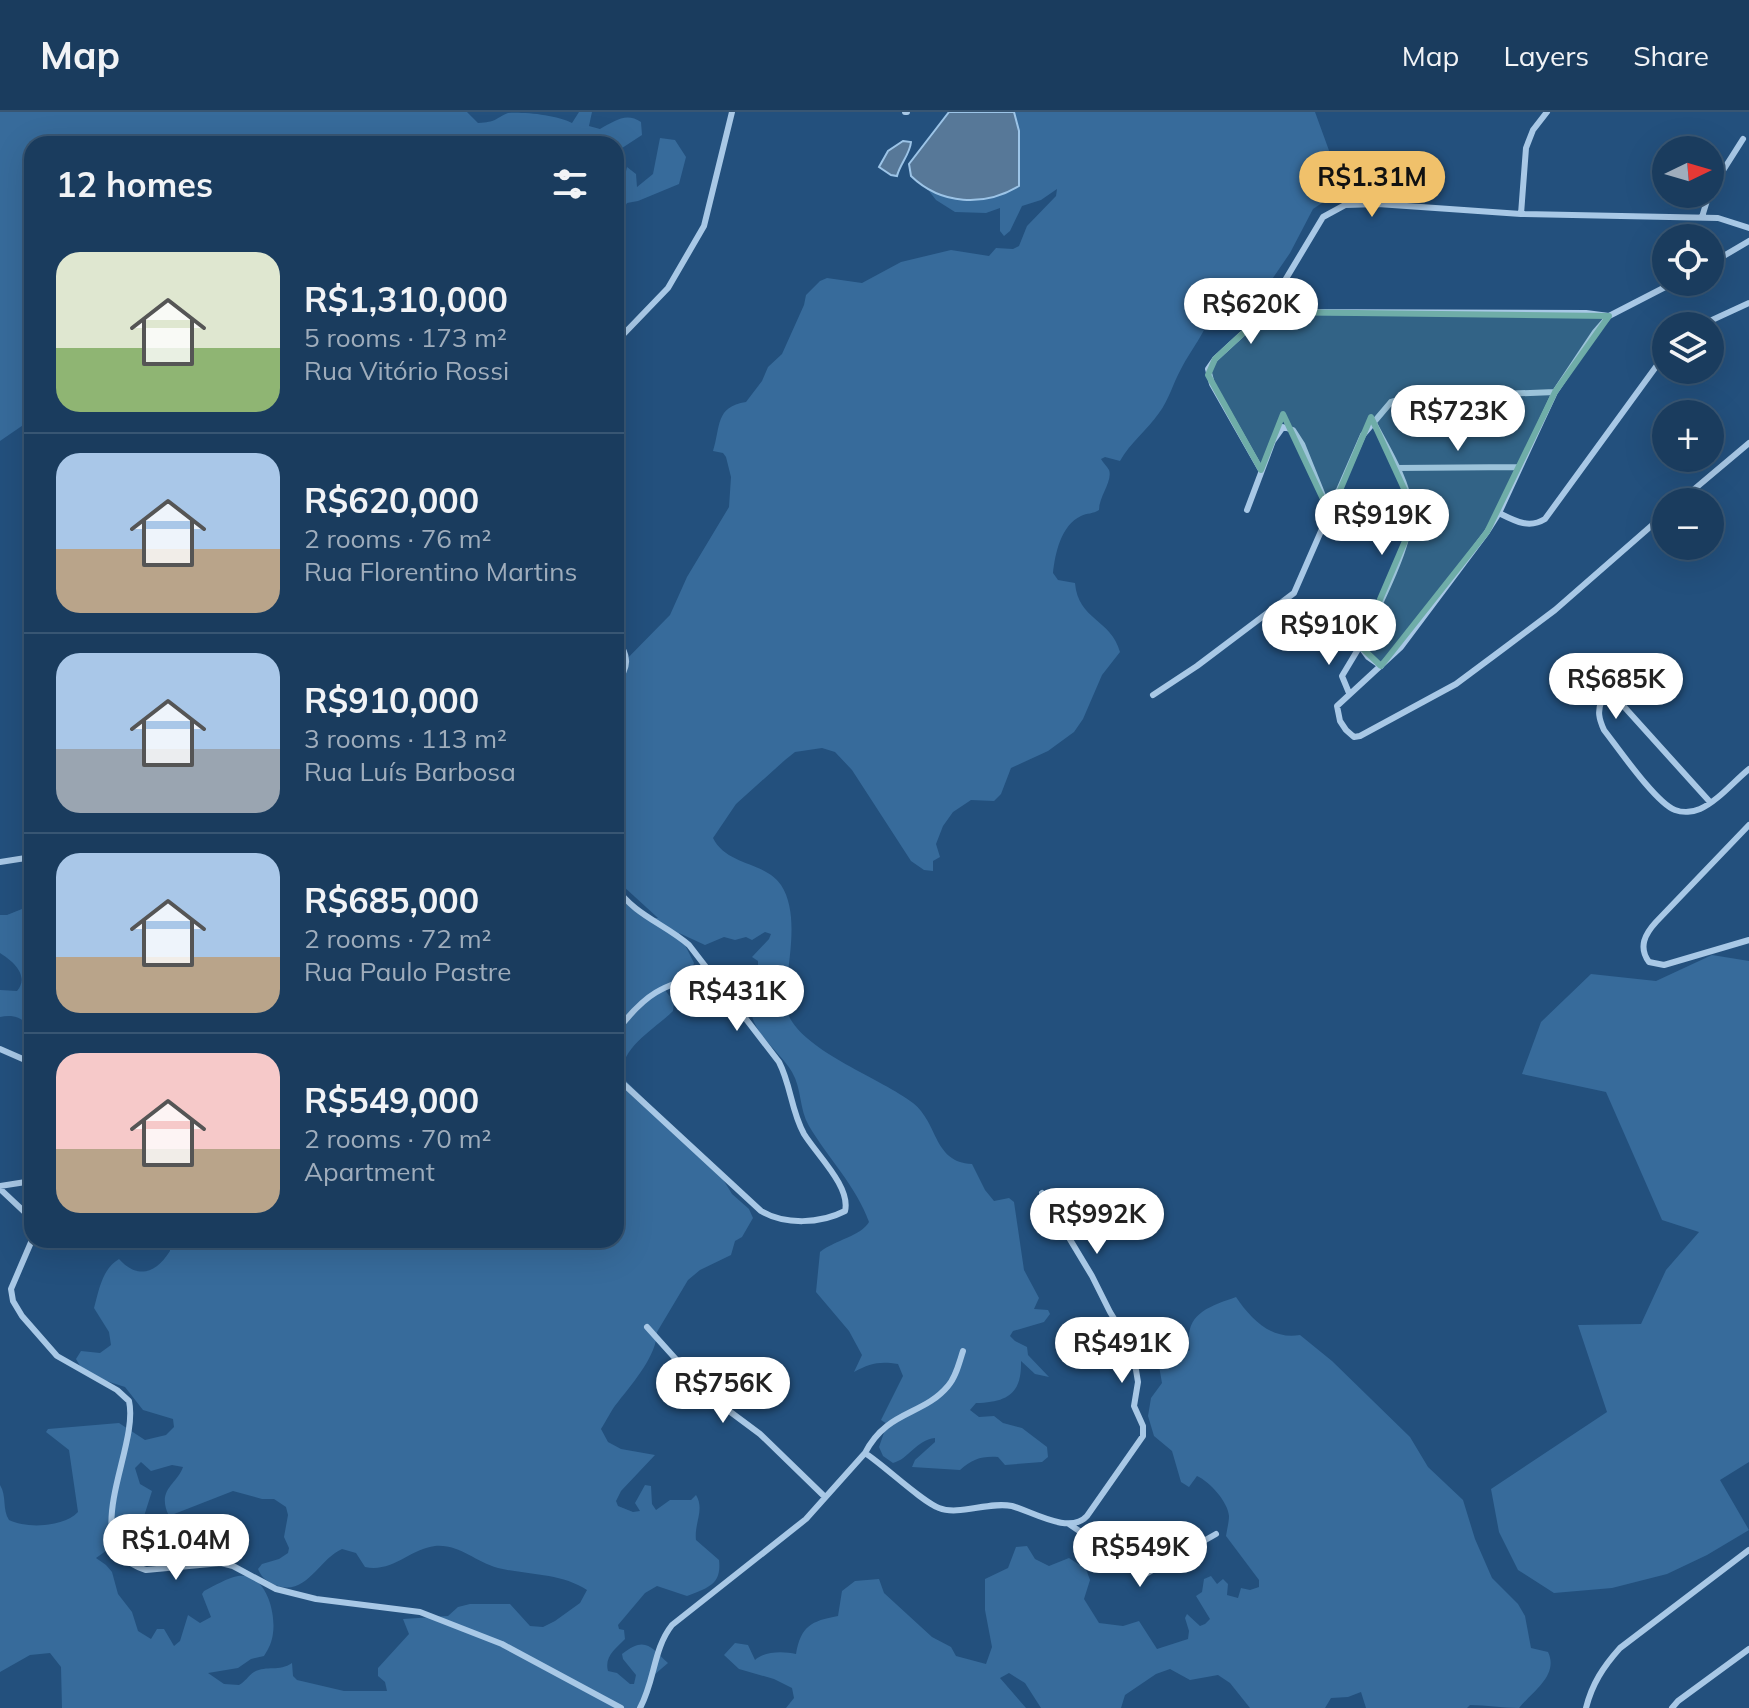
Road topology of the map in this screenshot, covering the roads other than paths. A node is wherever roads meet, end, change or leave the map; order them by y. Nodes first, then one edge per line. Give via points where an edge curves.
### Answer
1 (732, 112) edge
2 (1547, 112) edge
3 (1743, 139) dead end
4 (1724, 169) edge
5 (1705, 208) edge
6 (1521, 214) junction
7 (1702, 217) junction
8 (1749, 228) edge
9 (1749, 241) edge
10 (1724, 256) edge
11 (1652, 293) edge
12 (1749, 303) edge
13 (1266, 312) junction
14 (1724, 314) edge
15 (1609, 316) junction
16 (624, 334) edge
17 (1652, 372) edge
18 (1555, 392) junction
19 (1373, 421) junction
20 (1749, 443) edge
21 (1520, 467) junction
22 (1396, 468) junction
23 (1261, 470) junction
24 (1696, 488) edge
25 (1247, 510) dead end
26 (1499, 513) junction
27 (1330, 514) junction
28 (1652, 525) edge
29 (1360, 646) junction
30 (624, 650) edge
31 (1381, 666) junction
32 (624, 674) edge
33 (1349, 693) junction
34 (1153, 695) dead end
35 (1749, 769) edge
36 (1710, 802) junction
37 (1749, 825) edge
38 (24, 858) edge
39 (0, 862) edge
40 (624, 898) edge
41 (1749, 940) edge
42 (708, 973) junction
43 (624, 1023) edge
44 (0, 1049) edge
45 (24, 1060) edge
46 (624, 1084) edge
47 (24, 1183) edge
48 (0, 1188) edge
49 (1042, 1193) dead end
50 (24, 1211) edge
51 (29, 1248) edge
52 (11, 1289) junction
53 (0, 1293) edge
54 (647, 1327) dead end
55 (963, 1351) dead end
56 (865, 1453) junction
57 (825, 1497) junction
58 (1069, 1524) junction
59 (1216, 1534) dead end
60 (1749, 1553) edge
61 (1749, 1649) edge
62 (621, 1708) edge
63 (640, 1708) edge
64 (1586, 1708) edge
65 (1672, 1708) edge

1 - 16 street via 704,226 668,288
2 - 6 street via 1526,148
3 - 4 street
5 - 7 street
6 - 7 street
6 - 13 street via 1345,205 1323,217
7 - 8 street
9 - 10 street
11 - 15 street
12 - 14 street
13 - 15 street
13 - 23 street via 1208,369
15 - 18 street
17 - 26 street via 1545,519 1528,524
18 - 19 street via 1402,399 1391,402
18 - 21 street
19 - 22 street
19 - 27 street
20 - 24 street
21 - 22 street
21 - 26 street
22 - 29 street via 1410,507 1408,534
23 - 25 street
23 - 27 street via 1278,431 1293,430
26 - 31 street via 1417,628
27 - 34 street via 1294,593
28 - 33 street via 1555,610 1456,684 1360,736 1350,735 1337,712
29 - 31 street
29 - 33 street via 1342,676
30 - 32 street via 628,662
31 - 33 street
35 - 36 street
36 - 36 street via 1687,812 1671,808 1655,793 1604,730 1599,718 1602,700 1618,700
37 - 41 street via 1656,922 1643,946 1649,962 1664,965
38 - 39 street
40 - 42 street via 689,945
42 - 43 street via 649,994
42 - 46 street via 779,1062 804,1134 845,1193 845,1211 787,1221 768,1215
44 - 45 street
47 - 48 street
48 - 50 street
49 - 58 street via 1118,1325 1137,1335 1134,1406 1143,1436 1087,1516
51 - 52 street
52 - 53 street
52 - 62 street via 22,1316 57,1356 129,1401 125,1454 111,1515 115,1543 135,1567 221,1563 276,1589 316,1599 420,1612 502,1644
54 - 57 street via 709,1396 760,1434
55 - 56 street via 948,1387 884,1427
56 - 57 street
56 - 58 street via 938,1508 1000,1504
57 - 63 street via 806,1519 672,1625 662,1637
58 - 59 street via 1144,1575
60 - 64 street via 1620,1648 1603,1667
61 - 65 street

